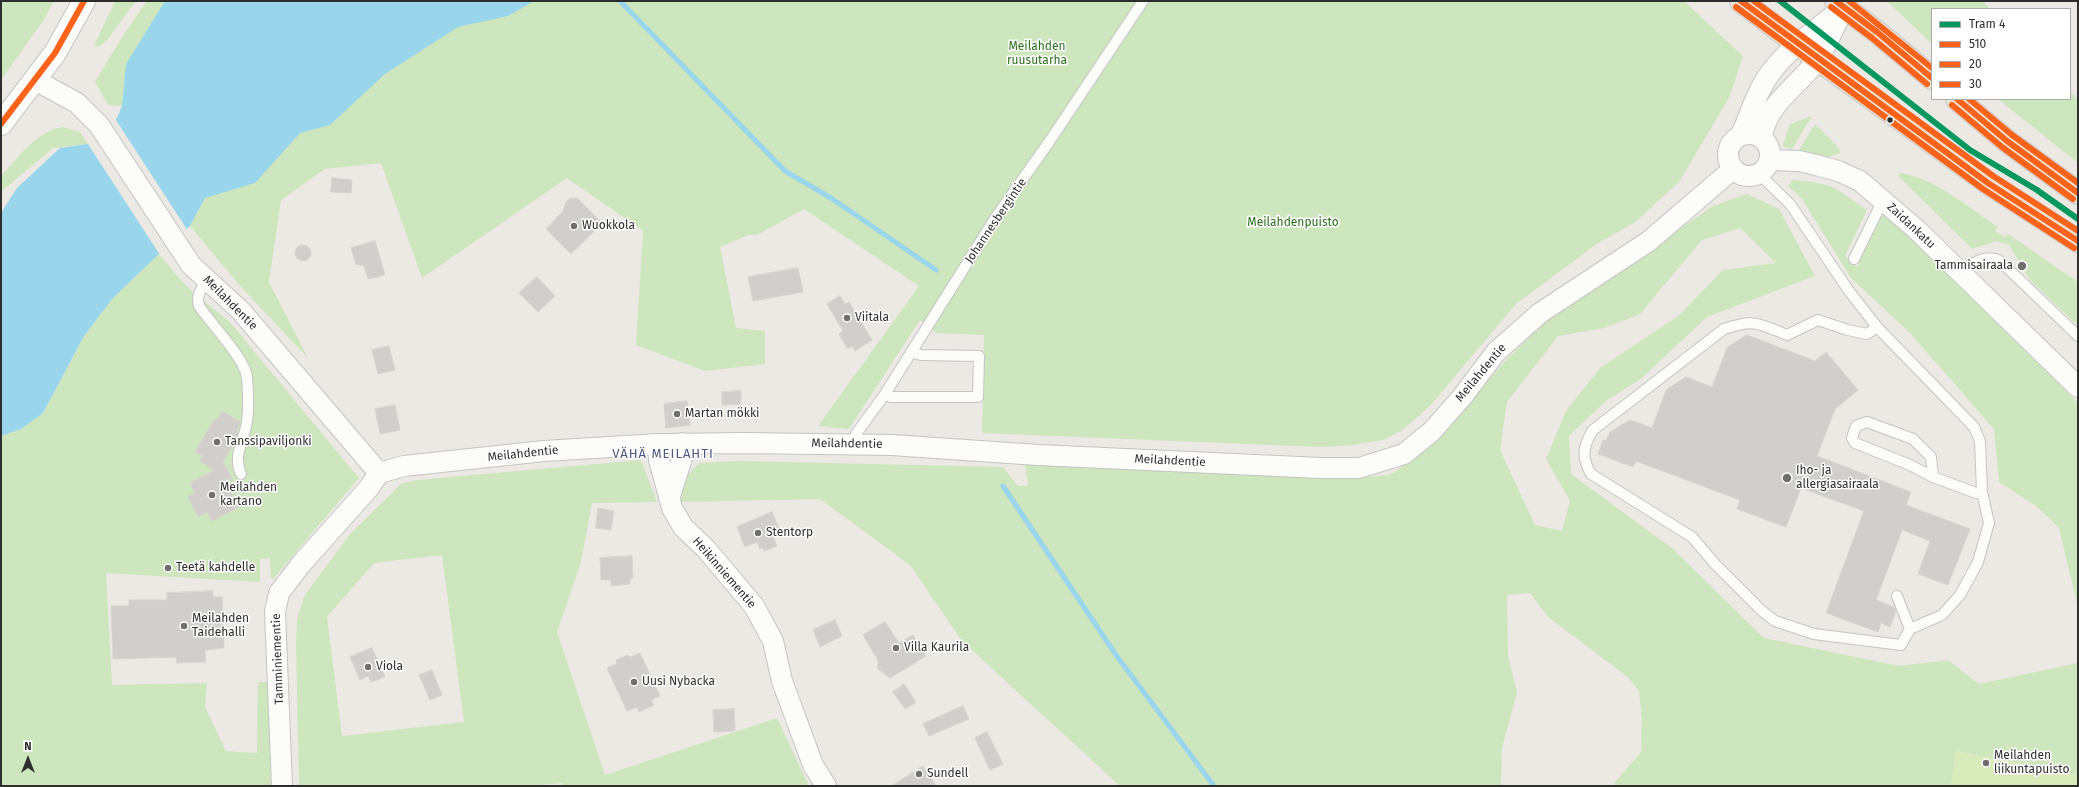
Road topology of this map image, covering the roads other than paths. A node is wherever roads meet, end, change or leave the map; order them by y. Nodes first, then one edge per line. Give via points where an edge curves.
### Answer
1 (84, 1) edge
2 (1143, 1) edge
3 (1741, 1) edge
4 (1840, 4) edge
5 (1797, 44) junction
6 (1818, 59) junction
7 (1931, 77) edge
8 (35, 80) junction
9 (1958, 100) edge
10 (1, 124) edge
11 (1741, 136) junction
12 (1762, 138) junction
13 (1765, 167) junction
14 (1733, 170) junction
15 (2078, 193) edge
16 (1883, 200) junction
17 (2078, 241) edge
18 (1854, 259) dead end
19 (1959, 272) junction
20 (206, 280) junction
21 (1877, 327) junction
22 (2078, 336) edge
23 (911, 352) junction
24 (2078, 387) edge
25 (885, 394) junction
26 (682, 443) junction
27 (658, 444) junction
28 (854, 444) junction
29 (379, 472) junction
30 (241, 474) dead end
31 (1933, 477) junction
32 (1982, 492) junction
33 (670, 496) junction
34 (1897, 596) dead end
35 (1910, 629) junction
36 (282, 786) edge
37 (826, 786) edge

1 - 8 main road via 55,53
2 - 23 lane, Johannesbergintie via 996,217
3 - 5 main road
4 - 5 street
4 - 6 street
4 - 7 main road
5 - 6 main road
5 - 11 street via 1770,73
6 - 12 street via 1770,114 1763,126
6 - 17 main road via 1988,183
8 - 10 main road
8 - 20 street, Meilahdentie via 77,104 99,125 191,265
9 - 15 main road via 2007,141
11 - 12 street via 1748,134
11 - 14 street via 1731,144 1728,151
12 - 13 street via 1770,148
13 - 14 street via 1753,177
13 - 16 street, Zaidankatu via 1799,161 1838,171 1860,181
13 - 21 lane via 1849,291
14 - 28 street, Meilahdentie via 1648,241 1540,313 1496,352 1432,431 1404,454 1382,462 1359,468 1321,468
16 - 18 lane
16 - 19 street, Zaidankatu
19 - 22 lane via 1986,257 1994,257
19 - 24 street, Zaidankatu
20 - 29 street, Meilahdentie via 241,311
20 - 30 lane via 199,291 199,306 242,363 247,376 247,421 237,465
21 - 32 lane via 1974,427 1980,440
21 - 35 lane via 1867,334 1818,320 1787,335 1756,322 1741,323 1724,329 1593,430 1586,441 1583,455 1591,474 1692,537 1716,565 1775,621 1814,634 1901,645
23 - 25 lane, Johannesbergintie
23 - 25 lane via 921,355 979,356 978,398 891,397
25 - 28 lane, Johannesbergintie via 856,434
26 - 27 street, Meilahdentie
26 - 28 street, Meilahdentie
26 - 33 street via 682,458
27 - 29 street, Meilahdentie via 544,451 404,466
27 - 33 street, Heikinniementie via 659,460
29 - 36 street, Tamminiementie via 369,488 278,594 275,612
31 - 31 lane via 1931,457 1913,439 1867,422 1856,426 1852,438 1855,443
31 - 32 lane via 1976,493
32 - 35 lane via 1989,523 1978,562 1960,595 1942,615
33 - 37 street, Heikinniementie via 672,508 683,527 706,549 754,606 773,641 782,681 813,765
34 - 35 lane

